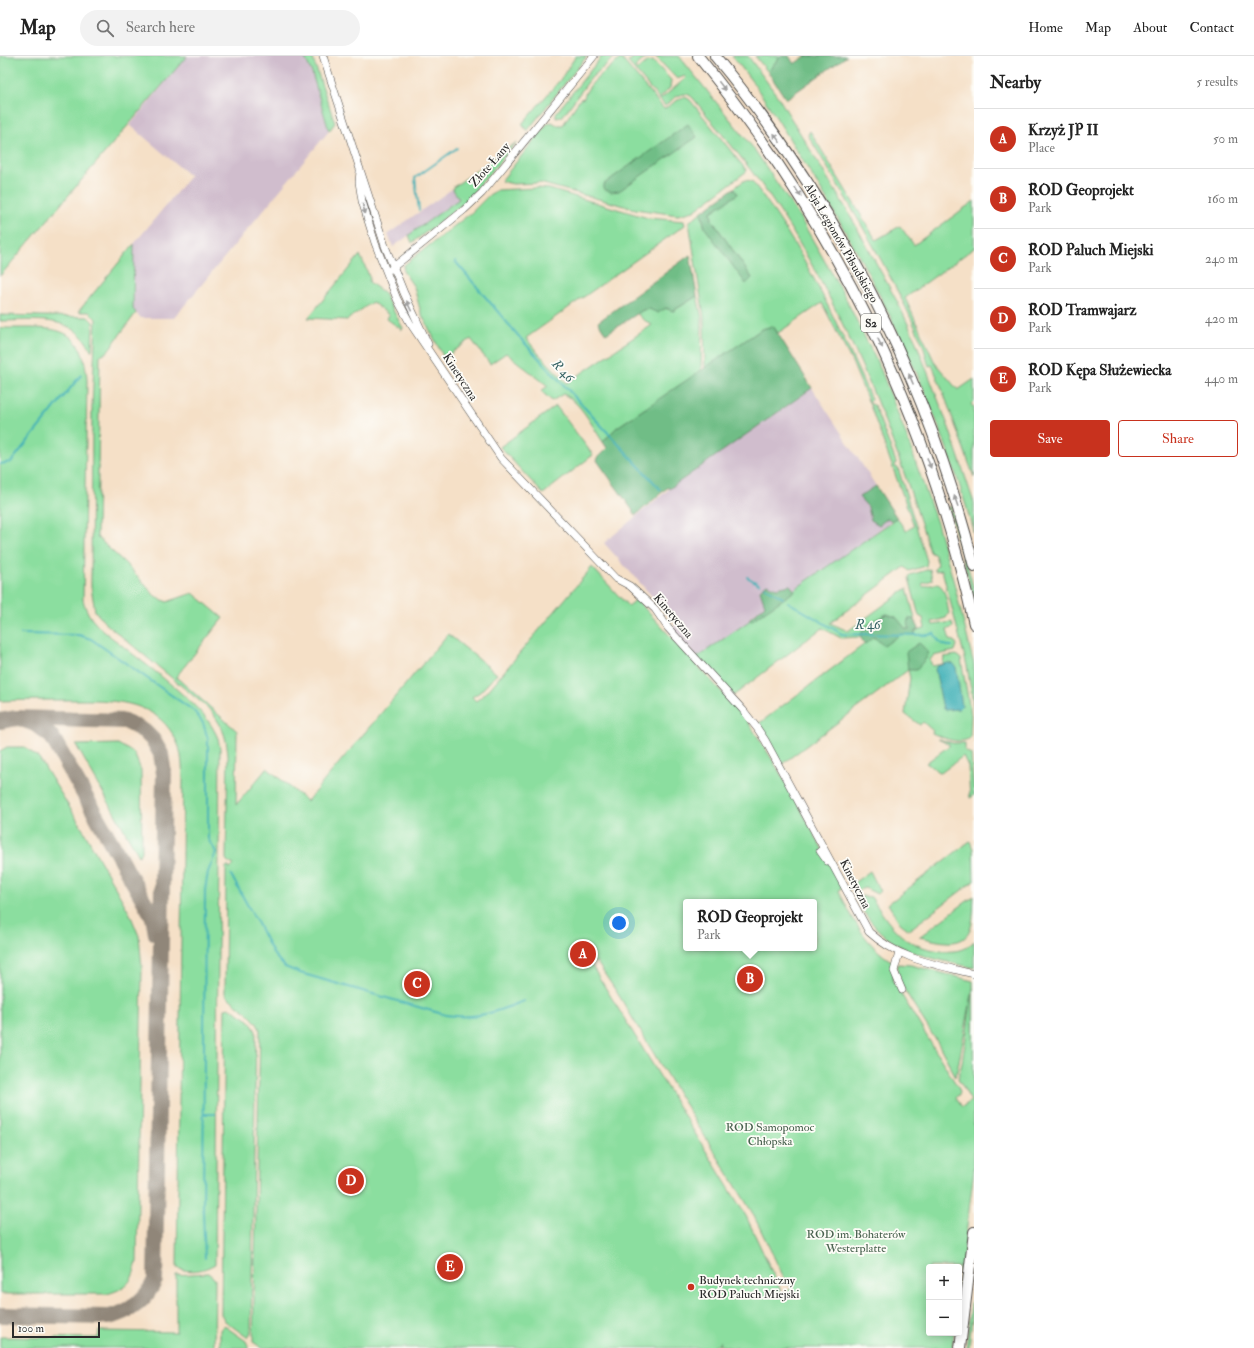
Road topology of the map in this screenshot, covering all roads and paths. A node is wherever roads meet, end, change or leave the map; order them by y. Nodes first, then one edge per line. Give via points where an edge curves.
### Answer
1 (323, 56) edge
2 (594, 56) edge
3 (698, 56) edge
4 (715, 56) edge
5 (360, 171) junction
6 (393, 266) junction
7 (386, 273) junction
8 (432, 354) junction
9 (974, 566) edge
10 (974, 624) edge
11 (820, 851) dead end
12 (861, 919) junction
13 (899, 953) junction
14 (974, 974) edge
15 (902, 990) dead end
16 (974, 1232) edge
17 (960, 1348) edge

1 - 5 street, Kinetyczna
2 - 6 street, Złote Łany via 482,193
3 -> 10 highway, Aleja Legionów Piłsudskiego / S2 via 764,142 802,199 870,322 904,397 935,478
9 -> 4 highway, Aleja Legionów Piłsudskiego / S2 via 961,514 936,442 912,381 872,296 806,180 770,127
5 - 6 street, Kinetyczna
5 -> 7 street, Kinetyczna via 362,201
6 - 7 street, Złote Łany
8 -> 6 street, Kinetyczna
7 - 8 street, Kinetyczna via 410,323
8 - 12 street, Kinetyczna via 504,462 615,578 635,590 655,609 668,628 757,728
11 - 12 street, Kinetyczna
12 - 13 street, Kinetyczna via 869,932
13 - 14 street, Kinetyczna
13 - 15 street via 894,971
16 - 17 highway

